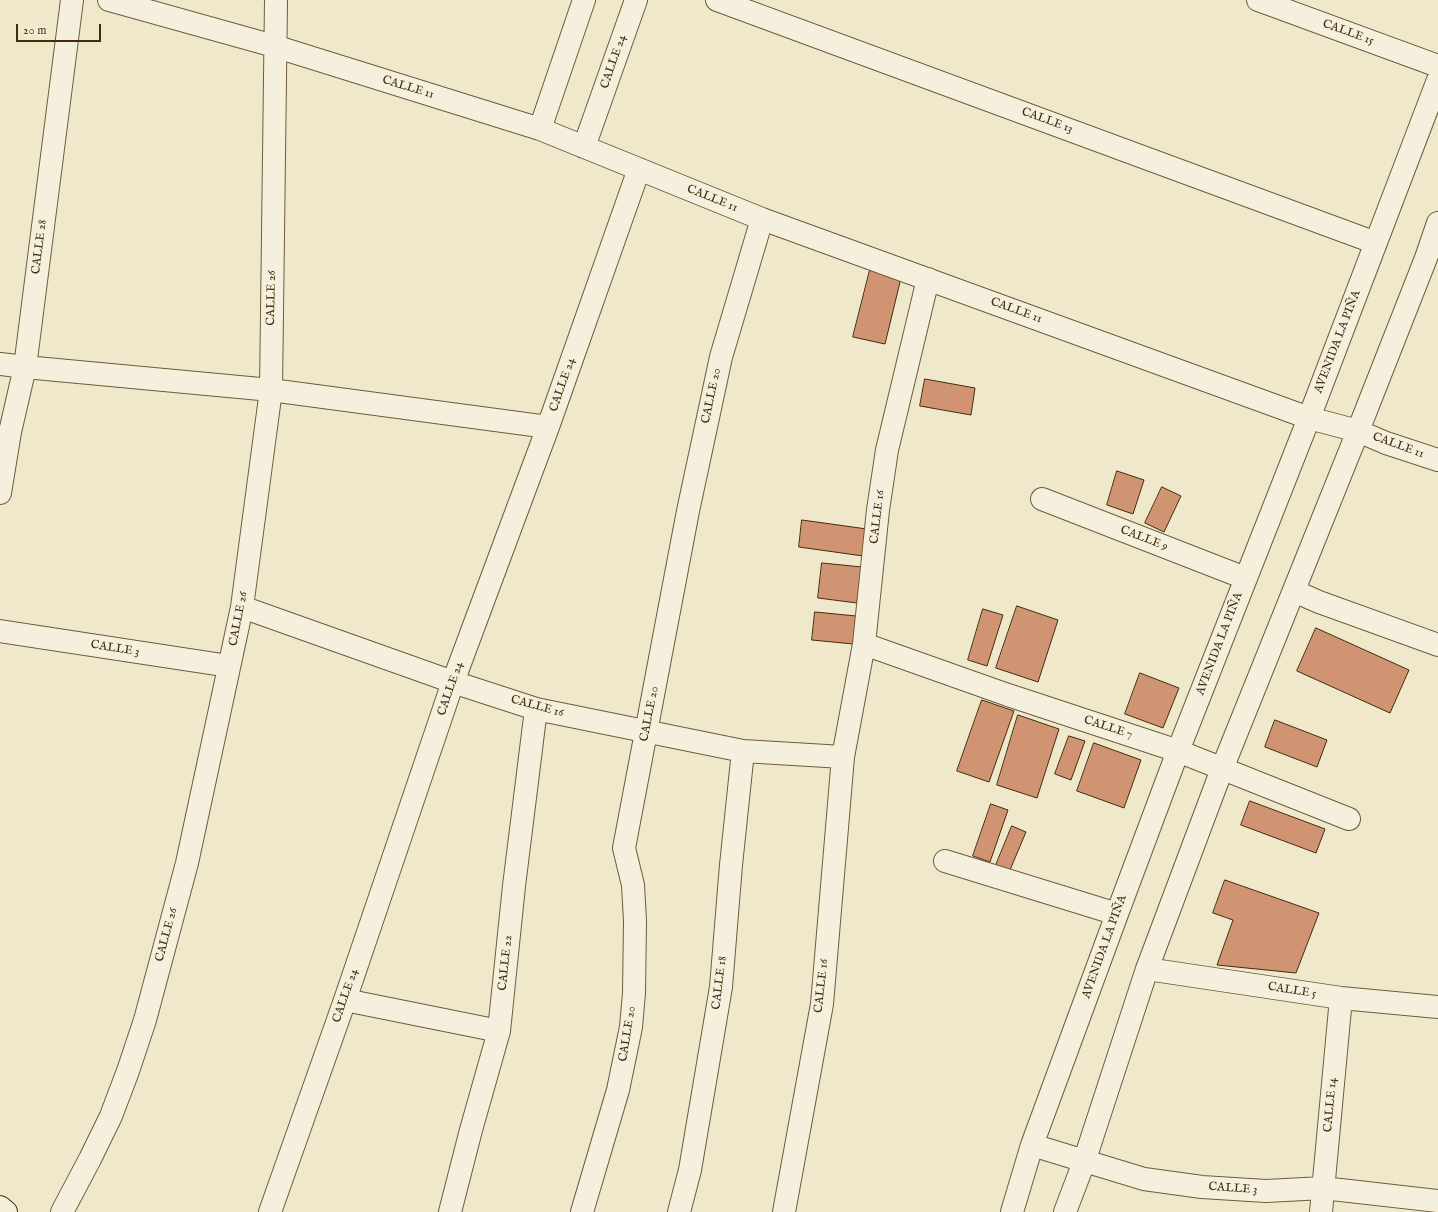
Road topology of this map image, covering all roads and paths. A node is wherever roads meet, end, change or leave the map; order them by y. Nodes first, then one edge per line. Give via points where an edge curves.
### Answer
1 (72, 0) edge
2 (109, 0) edge
3 (276, 0) edge
4 (584, 0) edge
5 (636, 0) edge
6 (718, 0) edge
7 (1258, 0) edge
8 (274, 46) junction
9 (1438, 66) edge
10 (1438, 80) edge
11 (540, 129) junction
12 (584, 147) junction
13 (639, 169) junction
14 (762, 219) junction
15 (1438, 224) edge
16 (1376, 243) junction
17 (1432, 261) edge
18 (928, 279) junction
19 (0, 364) edge
20 (25, 368) junction
21 (271, 390) junction
22 (1309, 418) junction
23 (548, 428) junction
24 (1358, 431) junction
25 (1438, 460) edge
26 (0, 493) edge
27 (1042, 499) dead end
28 (1245, 578) junction
29 (1294, 591) junction
30 (242, 607) junction
31 (0, 631) edge
32 (864, 644) junction
33 (1438, 644) edge
34 (229, 666) junction
35 (453, 682) junction
36 (536, 709) junction
37 (647, 732) junction
38 (743, 751) junction
39 (1178, 751) junction
40 (842, 757) junction
41 (1222, 768) junction
42 (1349, 819) dead end
43 (945, 861) dead end
44 (1117, 914) junction
45 (1147, 968) junction
46 (1341, 998) junction
47 (345, 1000) junction
48 (1438, 1007) edge
49 (499, 1032) junction
50 (1032, 1145) junction
51 (1084, 1162) junction
52 (1323, 1188) junction
53 (1438, 1201) edge
54 (0, 1207) edge
55 (6, 1212) edge
56 (62, 1212) edge
57 (270, 1212) edge
58 (450, 1212) edge
59 (582, 1212) edge
60 (679, 1212) edge
61 (784, 1212) edge
62 (1012, 1212) edge
63 (1065, 1212) edge
64 (1321, 1212) edge

1 - 20 street, CALLE 28
2 - 8 street, CALLE 11
3 - 8 street, CALLE 26
4 - 11 street
5 - 12 street, CALLE 24
6 - 16 street, CALLE 13
7 - 9 street, CALLE 15
8 - 11 street, CALLE 11
8 - 21 street, CALLE 26
10 - 16 street, AVENIDA LA PIÑA
11 - 12 street, CALLE 11
12 - 13 street, CALLE 11
13 - 14 street, CALLE 11
13 - 23 street, CALLE 24
14 - 18 street, CALLE 11
14 - 37 street, CALLE 20 via 720,357
15 - 17 street
16 - 22 street, AVENIDA LA PIÑA
17 - 24 street
18 - 22 street, CALLE 11
18 - 32 street, CALLE 16 via 886,450
19 - 20 street
20 - 21 street
20 - 26 street, CALLE 28 via 10,432
21 - 23 street
21 - 30 street, CALLE 26
22 - 24 street, CALLE 11
22 - 28 street, AVENIDA LA PIÑA
23 - 35 street, CALLE 24
24 - 25 street, CALLE 11
24 - 29 street
27 - 28 street, CALLE 9
28 - 39 street, AVENIDA LA PIÑA
29 - 33 street
29 - 41 street
30 - 34 street, CALLE 26
30 - 35 street, CALLE 16
31 - 34 street, CALLE 3
32 - 39 street, CALLE 7 via 1016,698
32 - 40 street, CALLE 16
34 - 56 street, CALLE 26 via 187,863 145,1020 111,1116
35 - 36 street, CALLE 16
35 - 47 street, CALLE 24
36 - 37 street, CALLE 16
36 - 49 street, CALLE 22
37 - 38 street, CALLE 16
37 - 59 street, CALLE 20 via 624,848 633,885 635,921 631,1027 618,1090
38 - 40 street, CALLE 16
38 - 60 street, CALLE 18 via 730,865 722,987 690,1170
39 - 41 street, CALLE 7
39 - 44 street, AVENIDA LA PIÑA
40 - 61 street, CALLE 16 via 822,1004
41 - 42 street, CALLE 7
41 - 45 street
43 - 44 street
44 - 50 street, AVENIDA LA PIÑA
45 - 46 street, CALLE 5
45 - 51 street
46 - 48 street, CALLE 5
46 - 52 street, CALLE 14
47 - 49 street
47 - 57 street, CALLE 24
49 - 58 street, CALLE 22
50 - 51 street, CALLE 3
50 - 62 street, AVENIDA LA PIÑA
51 - 52 street, CALLE 3 via 1144,1179 1202,1187 1266,1191
51 - 63 street
52 - 53 street, CALLE 3
52 - 64 street, CALLE 14
54 - 55 street

